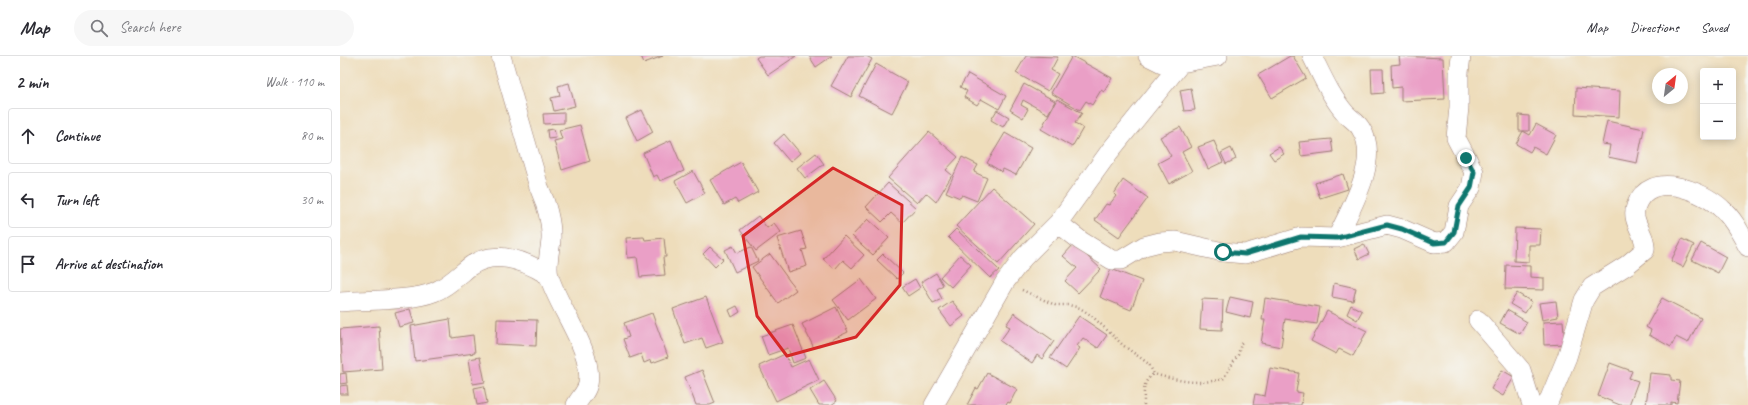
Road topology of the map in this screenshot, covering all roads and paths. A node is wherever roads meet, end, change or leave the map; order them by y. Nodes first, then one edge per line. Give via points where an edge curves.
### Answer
1 (501, 56) edge
2 (1148, 56) edge
3 (1218, 56) edge
4 (1312, 56) edge
5 (1461, 56) edge
6 (1181, 63) junction
7 (1058, 223) junction
8 (1337, 238) junction
9 (1748, 247) edge
10 (548, 275) junction
11 (1005, 282) junction
12 (340, 302) edge
13 (1478, 320) dead end
14 (1242, 340) dead end
15 (1154, 374) junction
16 (576, 405) edge
17 (934, 405) edge
18 (1144, 405) edge
19 (1532, 405) edge
20 (1547, 405) edge

1 - 10 street via 536,180 546,203 551,238
2 - 6 street via 1162,63
3 - 6 street
4 - 8 street via 1329,90 1346,114 1361,128 1368,157 1364,179
5 - 8 street via 1456,138 1474,172 1471,188 1459,206 1454,232 1446,242 1434,243 1387,225
6 - 7 street via 1110,151
7 - 8 street via 1112,260 1121,260 1144,246 1160,242 1175,241 1223,252 1245,254 1301,237
7 - 11 street via 1023,258
9 - 20 street via 1723,209 1699,193 1659,185 1644,194 1636,207 1635,216 1646,244 1645,250 1592,287 1584,300 1569,350
10 - 12 street via 515,259 488,258 474,264 434,292 417,296
10 - 16 street via 584,353 588,371 588,384
11 - 15 path via 1049,303 1080,308 1149,364
11 - 17 street
13 - 19 street via 1521,370
14 - 15 path via 1238,355 1223,378 1196,383
15 - 18 path via 1147,378 1144,385

